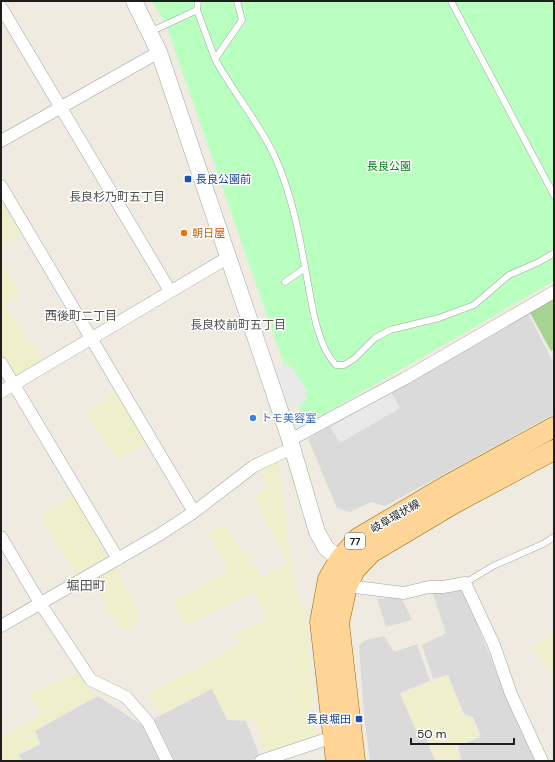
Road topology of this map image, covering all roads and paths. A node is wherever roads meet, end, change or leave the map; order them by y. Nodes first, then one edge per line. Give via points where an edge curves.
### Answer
1 (134, 1) edge
2 (198, 1) edge
3 (237, 1) edge
4 (451, 1) edge
5 (1, 6) edge
6 (197, 10) junction
7 (150, 32) junction
8 (159, 52) junction
9 (215, 59) junction
10 (60, 106) junction
11 (1, 142) edge
12 (1, 186) edge
13 (554, 195) edge
14 (554, 253) edge
15 (228, 258) junction
16 (305, 268) junction
17 (285, 282) dead end
18 (170, 291) junction
19 (554, 292) edge
20 (92, 339) junction
21 (1, 363) edge
22 (14, 384) junction
23 (1, 392) edge
24 (554, 427) edge
25 (291, 444) junction
26 (554, 450) edge
27 (194, 512) junction
28 (1, 536) edge
29 (554, 537) edge
30 (118, 559) junction
31 (347, 572) junction
32 (465, 583) junction
33 (40, 603) junction
34 (1, 626) edge
35 (333, 738) junction
36 (167, 761) edge
37 (261, 761) edge
38 (336, 761) edge
39 (355, 761) edge
40 (542, 761) edge

1 - 7 street
2 - 6 lane
3 - 9 lane via 242,20
4 - 13 lane
5 - 10 street
6 - 7 lane
6 - 9 lane
7 - 8 street
8 - 10 street
8 - 15 street
9 - 16 lane via 275,156 288,190
10 - 11 street
10 - 18 street
12 - 20 street
14 - 16 lane via 509,275 474,305 439,318 390,330 374,338 354,359 339,366 330,357 318,331
15 - 18 street
15 - 25 street
16 - 17 lane
18 - 20 street
19 - 25 street
20 - 22 street
20 - 27 street
21 - 22 street
22 - 23 street
22 - 30 street
24 - 31 main road, 岐阜環状線 / 77 via 358,538
25 - 27 street via 254,466
25 - 31 street via 317,532 326,548
26 - 31 main road, 岐阜環状線 / 77 via 455,503 371,553
27 - 30 street
28 - 33 street
29 - 32 lane via 493,566
30 - 33 street
31 - 32 street via 404,593
31 - 35 main road, 岐阜環状線 / 77 via 328,579 320,622
31 - 39 main road, 岐阜環状線 / 77 via 339,623
32 - 40 street via 494,645 511,694
33 - 34 street
33 - 36 street via 91,680 126,697 148,722
35 - 37 street
35 - 38 main road, 岐阜環状線 / 77

